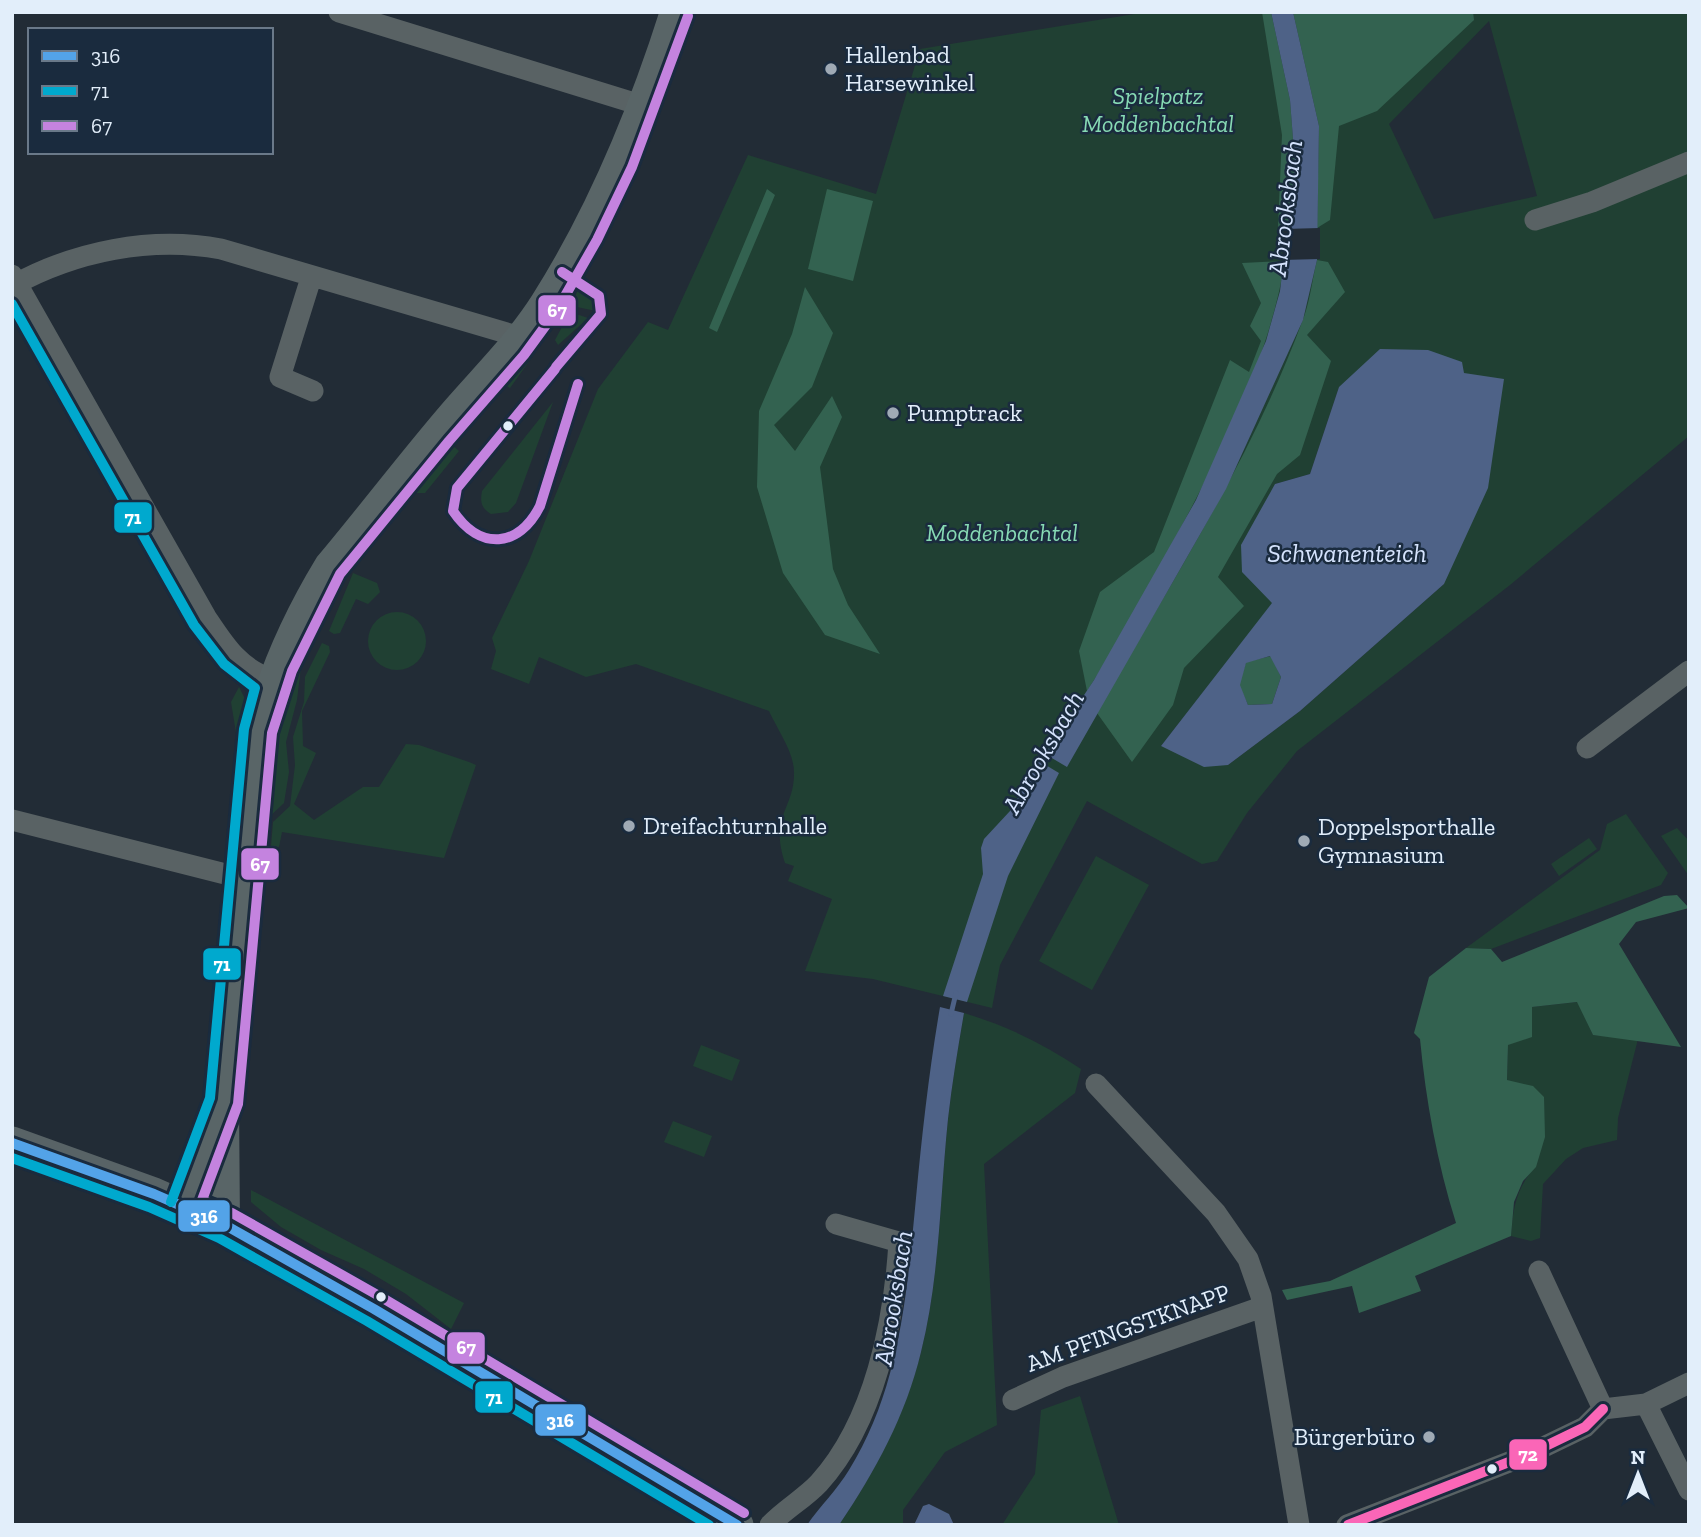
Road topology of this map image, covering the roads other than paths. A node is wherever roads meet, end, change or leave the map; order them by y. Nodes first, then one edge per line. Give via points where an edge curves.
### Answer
1 (340, 12) edge
2 (675, 12) edge
3 (644, 106) junction
4 (1689, 162) edge
5 (1535, 220) dead end
6 (311, 278) junction
7 (14, 282) edge
8 (520, 337) junction
9 (313, 391) dead end
10 (1689, 671) edge
11 (272, 679) junction
12 (1587, 748) dead end
13 (12, 820) edge
14 (245, 879) junction
15 (1096, 1084) dead end
16 (224, 1101) junction
17 (12, 1143) edge
18 (184, 1207) junction
19 (836, 1224) dead end
20 (225, 1225) junction
21 (1539, 1271) dead end
22 (1262, 1307) junction
23 (1689, 1384) edge
24 (1013, 1400) dead end
25 (1646, 1404) junction
26 (1604, 1409) junction
27 (1689, 1490) edge
28 (737, 1525) edge
29 (770, 1525) edge
30 (1299, 1525) edge
31 (1347, 1525) edge

1 - 3 street
2 - 3 street
3 - 8 street via 570,260
4 - 5 street
6 - 7 street via 222,249 164,242 84,258
6 - 8 street
6 - 9 street via 281,377
7 - 11 street via 206,617 230,652 258,675
8 - 11 street via 329,566
10 - 12 street
11 - 14 street via 258,730
13 - 14 street
14 - 16 street
15 - 22 street, AM PFINGSTKNAPP via 1216,1213 1248,1259
16 - 18 street
16 - 20 street
17 - 18 main road
18 - 20 main road
19 - 29 street via 899,1242 892,1319 858,1418 834,1463 801,1500
20 - 28 main road
21 - 26 street
22 - 24 street, AM PFINGSTKNAPP via 1063,1377
22 - 30 street, AM PFINGSTKNAPP
23 - 25 street
25 - 26 street
25 - 27 street
26 - 31 street via 1585,1427 1527,1455

